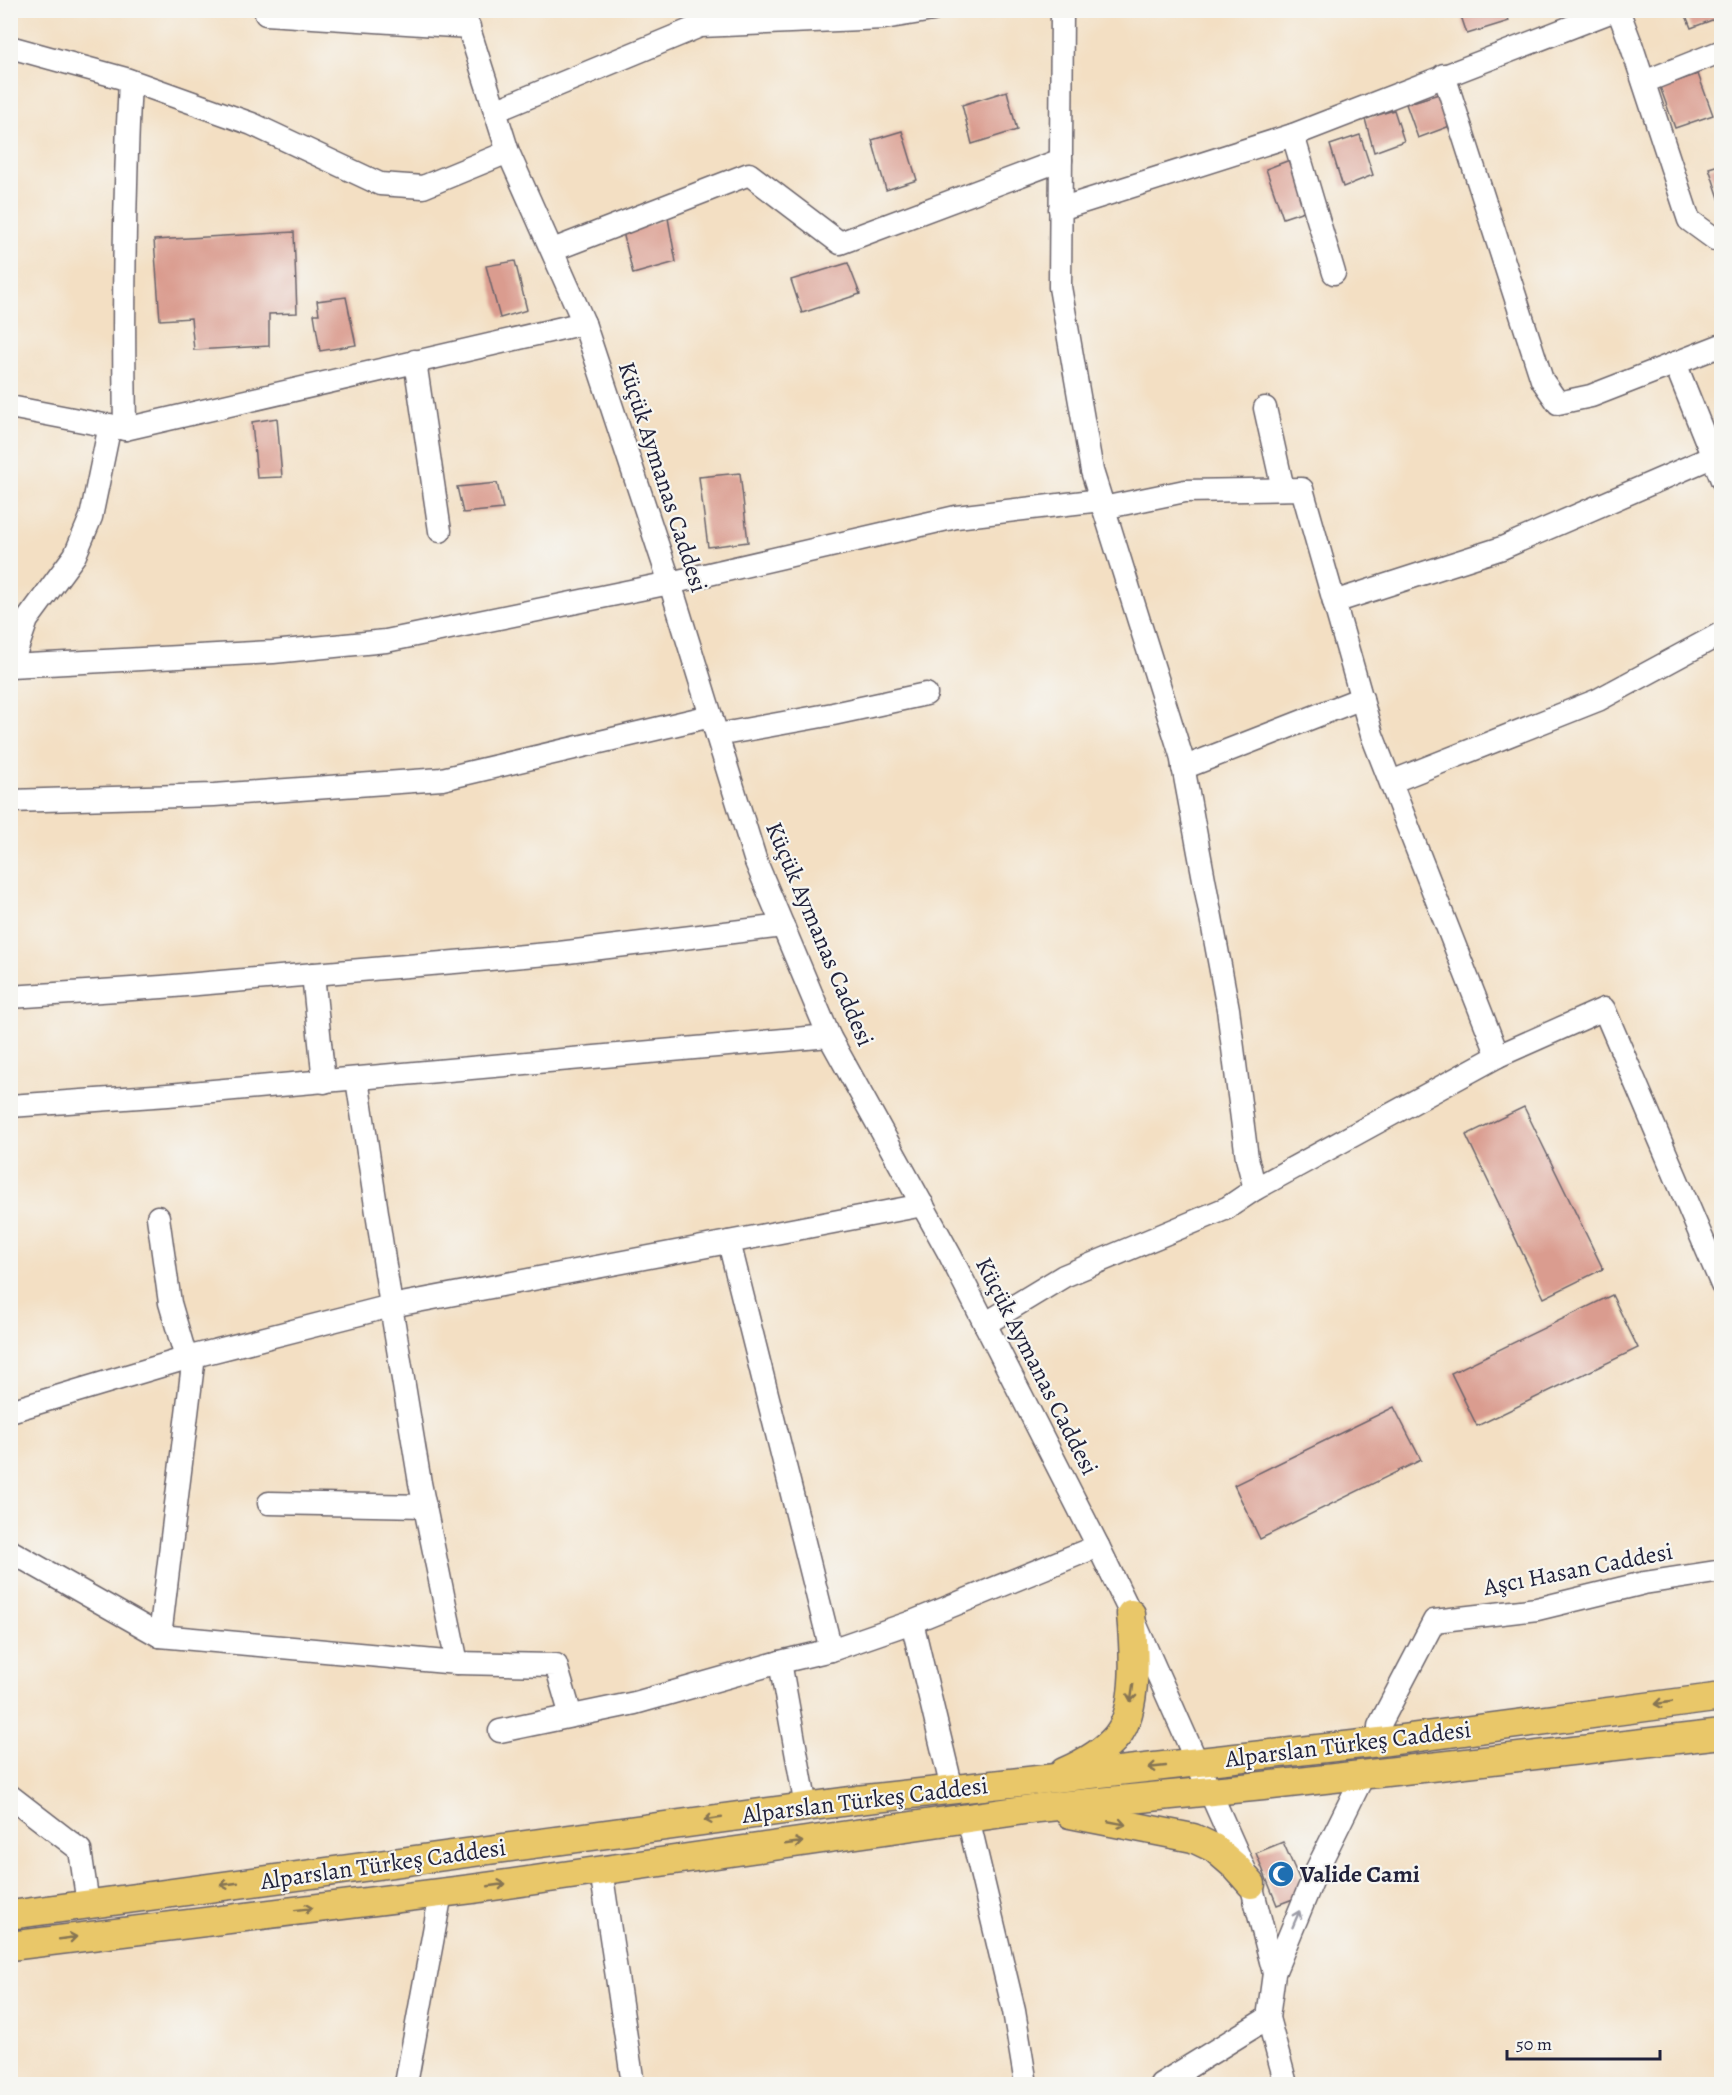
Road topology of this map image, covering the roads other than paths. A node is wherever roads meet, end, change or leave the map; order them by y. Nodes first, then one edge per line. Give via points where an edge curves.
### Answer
1 (933, 10) edge
2 (1062, 10) edge
3 (1616, 10) edge
4 (266, 14) dead end
5 (466, 19) edge
6 (10, 47) edge
7 (1722, 51) edge
8 (1444, 75) junction
9 (130, 81) junction
10 (1644, 82) junction
11 (495, 111) junction
12 (1293, 135) junction
13 (508, 152) junction
14 (1061, 160) junction
15 (1060, 209) junction
16 (1722, 236) edge
17 (553, 250) junction
18 (1334, 273) dead end
19 (584, 323) junction
20 (1722, 345) edge
21 (415, 361) junction
22 (1675, 363) junction
23 (10, 407) edge
24 (1265, 408) dead end
25 (117, 427) junction
26 (1712, 457) junction
27 (1722, 480) edge
28 (1283, 489) junction
29 (1102, 504) junction
30 (440, 531) dead end
31 (670, 583) junction
32 (1334, 602) junction
33 (1722, 633) edge
34 (11, 666) edge
35 (926, 694) dead end
36 (1362, 698) junction
37 (714, 726) junction
38 (1183, 768) junction
39 (1391, 782) junction
40 (10, 801) edge
41 (783, 926) junction
42 (313, 974) junction
43 (10, 997) edge
44 (828, 1036) junction
45 (1498, 1056) junction
46 (357, 1079) junction
47 (324, 1082) junction
48 (10, 1106) edge
49 (1255, 1189) junction
50 (923, 1205) junction
51 (158, 1217) dead end
52 (729, 1242) junction
53 (1722, 1285) edge
54 (391, 1306) junction
55 (985, 1324) junction
56 (190, 1357) junction
57 (10, 1411) edge
58 (269, 1503) dead end
59 (425, 1506) junction
60 (1098, 1546) junction
61 (10, 1551) edge
62 (1722, 1571) edge
63 (1131, 1614) junction
64 (912, 1622) junction
65 (160, 1636) junction
66 (831, 1650) junction
67 (780, 1662) junction
68 (457, 1663) junction
69 (1722, 1697) edge
70 (571, 1716) junction
71 (500, 1731) dead end
72 (1722, 1734) edge
73 (1380, 1742) junction
74 (1198, 1762) junction
75 (1364, 1774) junction
76 (1053, 1778) junction
77 (952, 1789) junction
78 (1210, 1791) junction
79 (10, 1796) edge
80 (806, 1807) junction
81 (1038, 1808) junction
82 (968, 1818) junction
83 (601, 1870) junction
84 (1251, 1884) junction
85 (441, 1893) junction
86 (88, 1904) junction
87 (10, 1915) edge
88 (10, 1946) edge
89 (1274, 1973) junction
90 (1268, 2018) junction
91 (406, 2085) edge
92 (633, 2085) edge
93 (1026, 2085) edge
94 (1161, 2085) edge
95 (1286, 2085) edge

1 - 11 street via 885,18 700,26
2 - 14 street
3 - 8 street
3 - 10 street
4 - 5 street
5 - 11 street, Küçük Aymanas Caddesi
6 - 9 street
7 - 10 street
8 - 12 street
8 - 22 street via 1542,380 1558,403 1591,396
9 - 13 street via 252,124 380,183 423,187
9 - 25 street
10 - 16 street via 1689,220 1715,239
11 - 13 street, Küçük Aymanas Caddesi
12 - 15 street
12 - 18 street
13 - 17 street, Küçük Aymanas Caddesi
14 - 15 street
14 - 17 street via 840,243 749,174
15 - 29 street via 1060,287 1092,471
17 - 19 street, Küçük Aymanas Caddesi
19 - 21 street
19 - 31 street, Küçük Aymanas Caddesi
20 - 22 street
21 - 25 street
21 - 30 street
22 - 26 street
23 - 25 street
24 - 28 street
25 - 34 street via 91,517 75,555 27,620
26 - 27 street
26 - 32 street via 1502,548
28 - 29 street via 1185,491
28 - 32 street via 1302,489
29 - 31 street via 956,517
29 - 38 street
31 - 34 street via 386,641 273,652
31 - 37 street, Küçük Aymanas Caddesi
32 - 36 street
33 - 39 street via 1598,700
35 - 37 street via 832,714
36 - 38 street
36 - 39 street
37 - 40 street via 441,779 214,795
37 - 41 street, Küçük Aymanas Caddesi via 756,862
38 - 49 street via 1228,1009 1247,1158
39 - 45 street
41 - 42 street via 559,953
41 - 44 street, Küçük Aymanas Caddesi
42 - 43 street
42 - 47 street
44 - 46 street
44 - 50 street, Küçük Aymanas Caddesi
45 - 49 street
45 - 53 street via 1604,1010
46 - 47 street
46 - 54 street
47 - 48 street
49 - 55 street via 1227,1208 1064,1276
50 - 52 street
50 - 55 street, Küçük Aymanas Caddesi
51 - 56 street via 170,1303
52 - 54 street
52 - 66 street
54 - 56 street
54 - 59 street
55 - 60 street, Küçük Aymanas Caddesi
56 - 57 street
56 - 65 street
58 - 59 street
59 - 68 street
60 - 63 street, Küçük Aymanas Caddesi
60 - 64 street
61 - 65 street
62 - 73 street, Aşcı Hasan Caddesi via 1644,1583 1537,1609 1434,1621 1379,1726
63 - 74 street, Küçük Aymanas Caddesi
63 -> 76 main road via 1135,1670 1129,1709 1118,1736 1086,1762
64 - 66 street
64 - 77 street
65 - 68 street
66 - 67 street
67 - 70 street via 635,1703
67 - 80 street
68 - 70 street via 556,1665
69 -> 73 main road, Alparslan Türkeş Caddesi
70 - 71 street
72 - 75 main road, Alparslan Türkeş Caddesi
73 - 74 main road, Alparslan Türkeş Caddesi
74 -> 76 main road, Alparslan Türkeş Caddesi
74 - 78 street, Küçük Aymanas Caddesi
75 - 78 main road, Alparslan Türkeş Caddesi
89 -> 75 street via 1317,1869
76 - 77 main road, Alparslan Türkeş Caddesi
77 - 80 main road, Alparslan Türkeş Caddesi
78 - 81 main road, Alparslan Türkeş Caddesi
78 - 84 street, Küçük Aymanas Caddesi
79 - 86 street via 80,1850
80 -> 86 main road, Alparslan Türkeş Caddesi
81 - 82 main road, Alparslan Türkeş Caddesi
81 -> 84 main road via 1193,1838 1214,1848
83 -> 82 main road, Alparslan Türkeş Caddesi
82 - 93 street via 1014,2011
85 -> 83 main road, Alparslan Türkeş Caddesi
83 - 92 street
84 - 89 street, Küçük Aymanas Caddesi
88 -> 85 main road, Alparslan Türkeş Caddesi
85 - 91 street
86 - 87 main road, Alparslan Türkeş Caddesi
89 - 90 street
90 - 94 street
90 - 95 street

